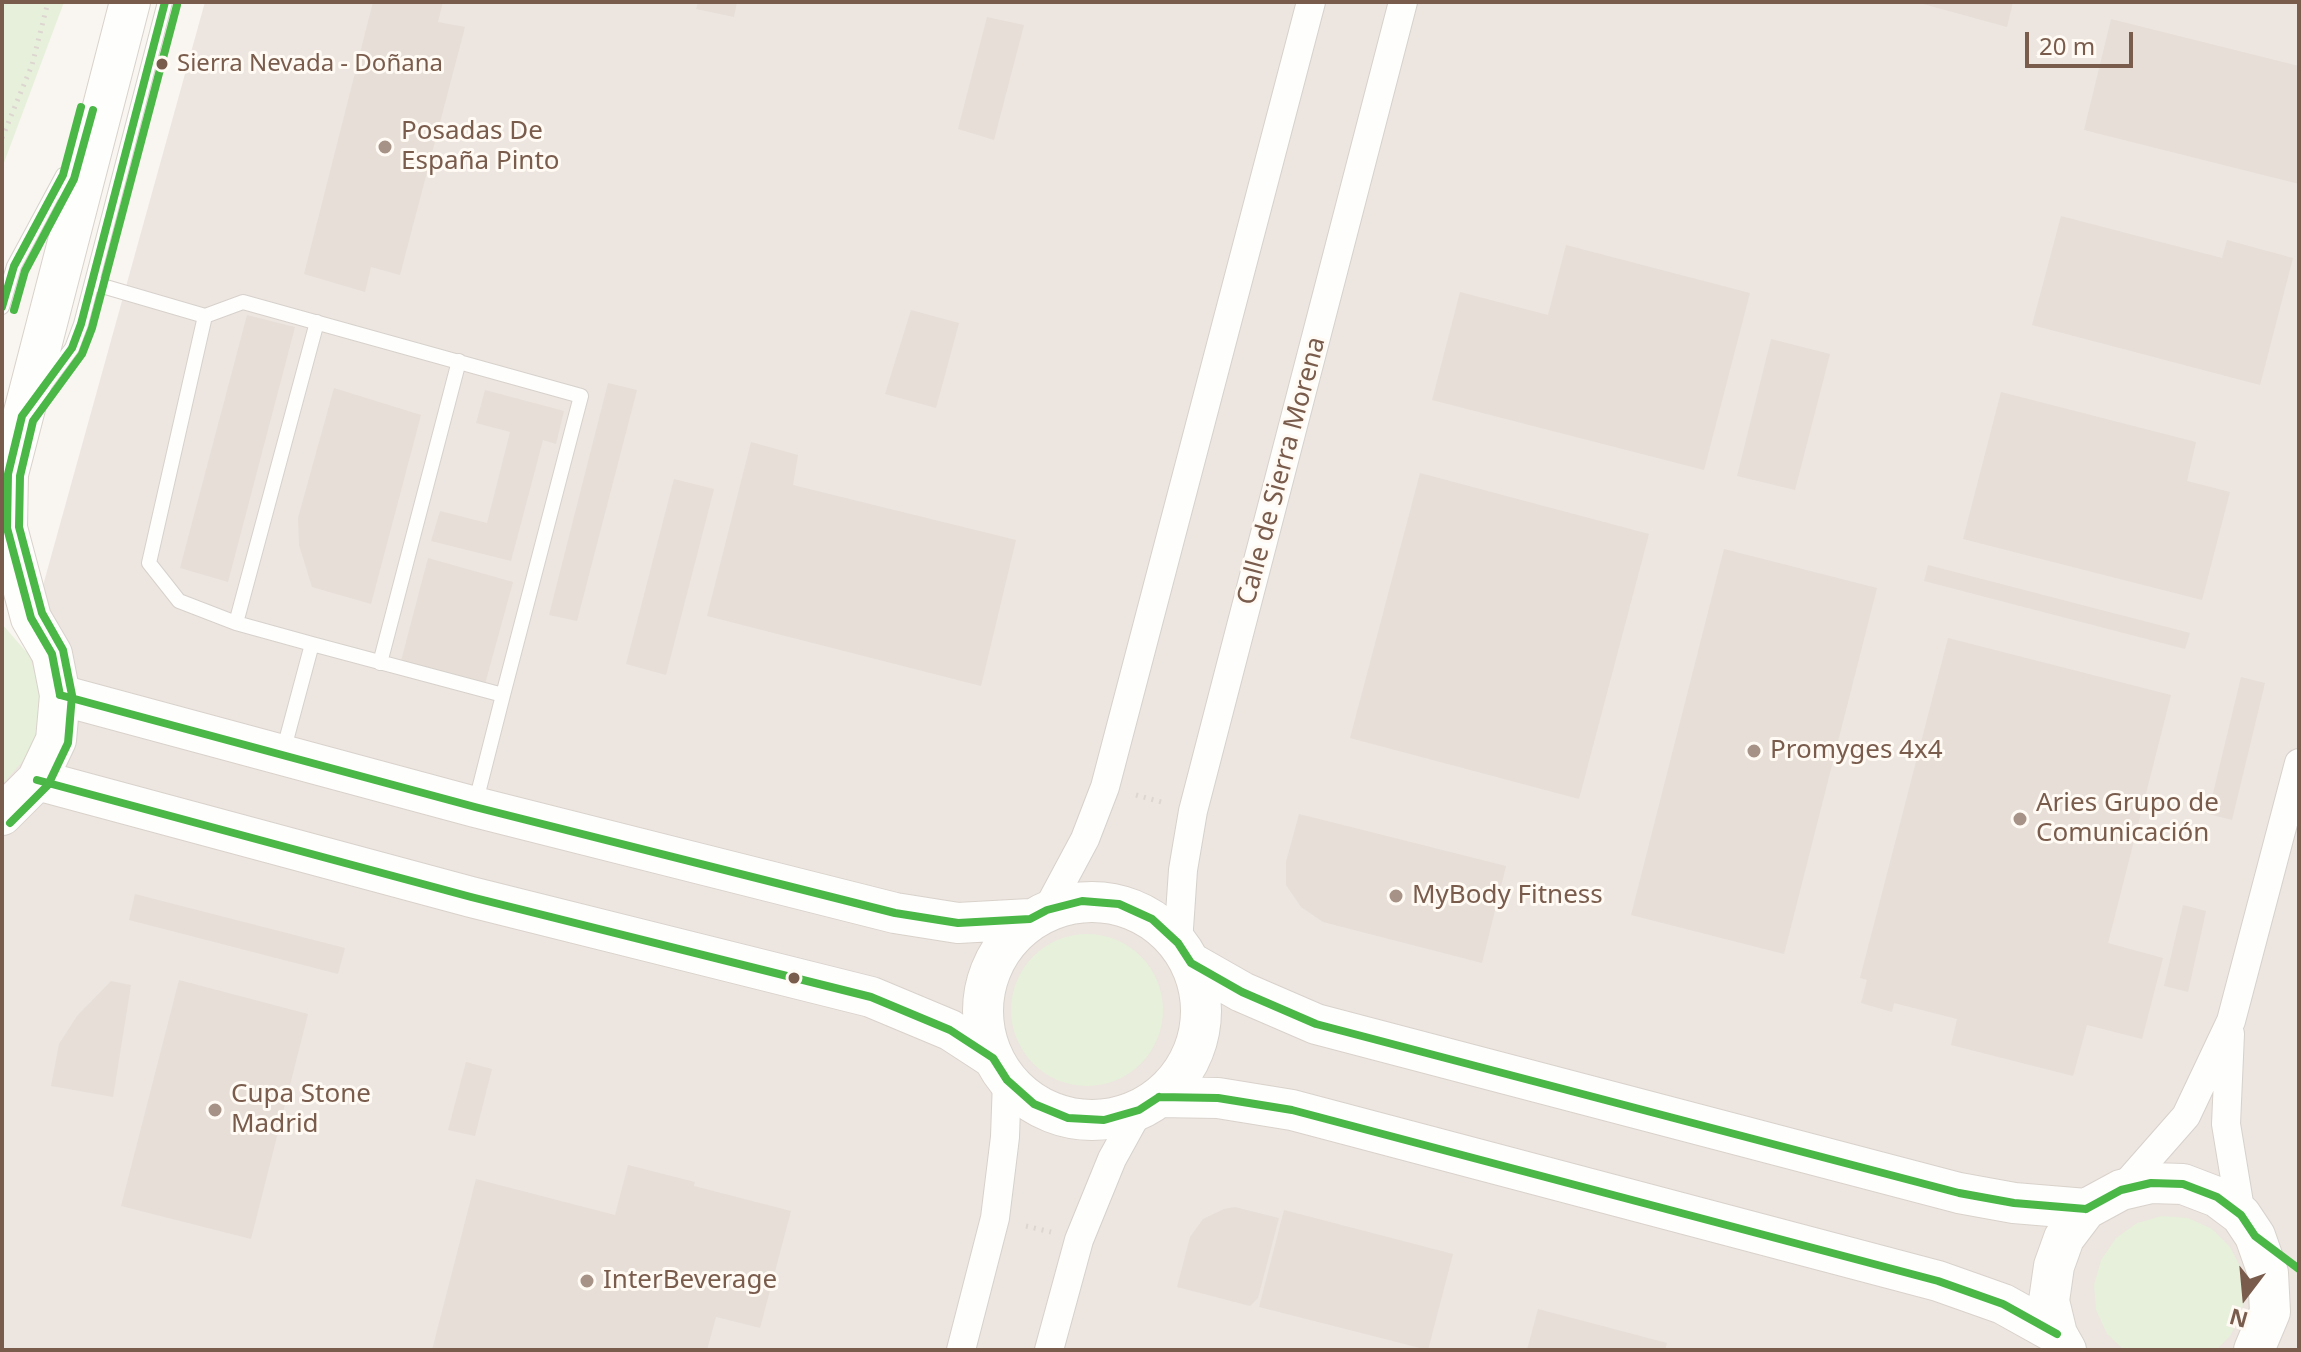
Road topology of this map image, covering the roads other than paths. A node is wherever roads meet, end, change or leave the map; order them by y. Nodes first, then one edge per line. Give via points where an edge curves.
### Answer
1 (108, 2) edge
2 (130, 2) edge
3 (165, 2) edge
4 (1311, 2) edge
5 (1403, 2) edge
6 (63, 175) junction
7 (92, 283) junction
8 (2, 307) edge
9 (205, 316) junction
10 (317, 322) junction
11 (459, 361) junction
12 (12, 407) edge
13 (2, 592) edge
14 (31, 618) junction
15 (236, 623) junction
16 (312, 644) junction
17 (380, 663) junction
18 (60, 695) junction
19 (503, 695) junction
20 (282, 755) junction
21 (2299, 763) edge
22 (37, 780) junction
23 (475, 807) junction
24 (2, 815) edge
25 (1039, 915) junction
26 (1185, 953) junction
27 (2231, 1021) junction
28 (1000, 1069) junction
29 (1149, 1103) junction
30 (2104, 1200) junction
31 (2248, 1226) junction
32 (2299, 1269) edge
33 (2062, 1342) edge
34 (961, 1350) edge
35 (1049, 1350) edge
36 (2254, 1350) edge

1 - 6 street
2 - 12 street
3 - 7 lane
4 - 25 street via 1105,787 1085,839
5 - 26 street, Calle de Sierra Morena via 1193,811 1183,870
6 - 8 lane via 14,266
6 - 12 street
7 - 9 lane
7 - 12 lane via 72,348
9 - 10 lane via 243,302
9 - 15 lane via 149,563 179,601
10 - 11 lane
10 - 15 lane
11 - 17 lane
11 - 19 lane via 581,396
12 - 14 street via 7,528
13 - 14 street
14 - 18 street via 52,654
15 - 16 lane
16 - 17 lane
16 - 20 lane
17 - 19 lane
18 - 20 street
18 - 22 street via 56,740
19 - 23 lane
20 - 23 street
21 - 27 street
22 - 24 street
22 - 28 street via 871,997 950,1030
23 - 25 street via 895,913 958,923
25 - 26 street via 1082,901 1119,904 1152,919
25 - 28 street via 1002,946 985,981 982,1021
26 - 29 street via 1201,999 1199,1036 1184,1070
26 - 30 street via 1242,992 1316,1024 1959,1193 2014,1203
27 - 30 street via 2186,1116
27 - 31 street via 2226,1124
28 - 29 street via 1034,1104 1068,1118 1104,1120
28 - 34 street via 1005,1137 995,1218
29 - 33 street via 1218,1098 1292,1110 1938,1281 2003,1304
29 - 35 street via 1112,1159 1079,1240
30 - 31 street via 2151,1183 2183,1184 2217,1197
30 - 33 street via 2064,1238 2054,1266 2049,1301
31 - 32 street
31 - 36 street via 2268,1273 2270,1312

